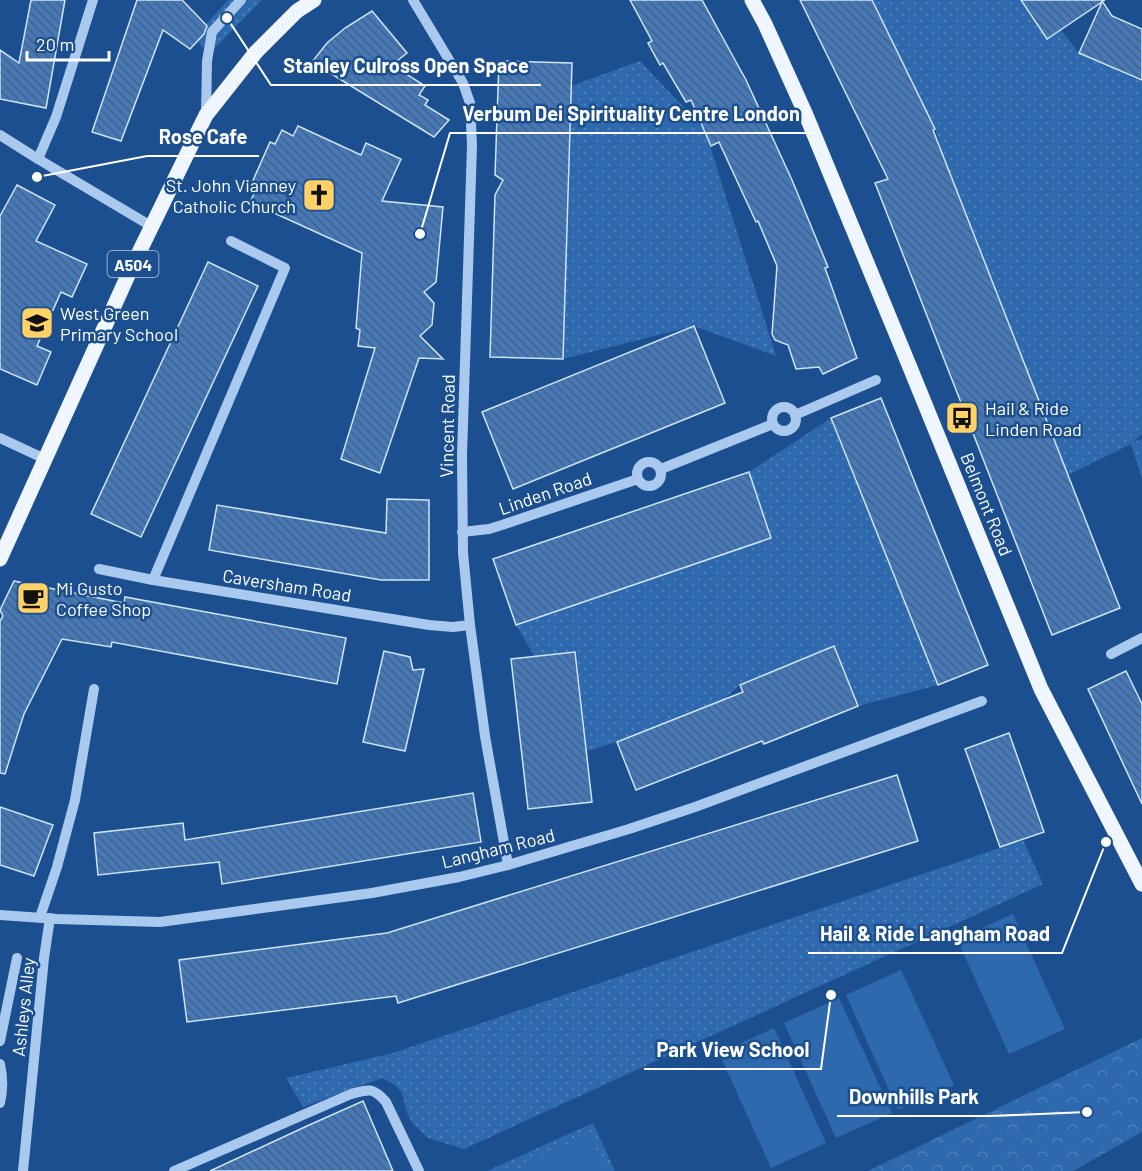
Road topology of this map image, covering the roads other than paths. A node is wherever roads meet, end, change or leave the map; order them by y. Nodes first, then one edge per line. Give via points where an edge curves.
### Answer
1 (93, 0) edge
2 (241, 0) edge
3 (314, 0) edge
4 (413, 0) edge
5 (752, 0) edge
6 (206, 115) junction
7 (0, 135) edge
8 (38, 159) junction
9 (151, 226) junction
10 (231, 241) dead end
11 (876, 380) dead end
12 (795, 415) junction
13 (773, 424) junction
14 (0, 438) edge
15 (45, 459) junction
16 (661, 469) junction
17 (638, 479) junction
18 (462, 532) junction
19 (0, 559) edge
20 (99, 569) dead end
21 (153, 580) junction
22 (470, 625) junction
23 (1142, 638) edge
24 (1111, 654) dead end
25 (94, 689) dead end
26 (982, 700) dead end
27 (508, 865) junction
28 (1142, 884) edge
29 (0, 915) edge
30 (45, 917) junction
31 (17, 958) dead end
32 (0, 1041) edge
33 (0, 1064) edge
34 (0, 1103) edge
35 (23, 1171) edge
36 (174, 1171) edge
37 (419, 1171) edge

1 - 8 street via 56,117
2 - 6 street via 212,32
3 - 6 main road, A504 via 297,11 256,52
4 - 18 street, Vincent Road via 463,83 470,103
5 - 28 main road, Belmont Road via 806,115 1041,689
6 - 9 main road, A504
7 - 8 street
8 - 9 street
9 - 15 main road, A504
10 - 21 street via 285,268
11 - 12 street, Linden Road
12 - 13 street, Linden Road via 787,408 779,408 773,414
12 - 13 street, Linden Road via 796,423 791,430 778,430
13 - 16 street, Linden Road
14 - 15 street
15 - 19 main road, A504
16 - 17 street, Linden Road via 647,462 639,466
16 - 17 street, Linden Road via 660,481 654,486 646,486
17 - 18 street, Linden Road via 489,529
18 - 22 street, Vincent Road
20 - 21 street, Caversham Road
21 - 22 street, Caversham Road via 429,625
22 - 27 street, Vincent Road
23 - 24 street
25 - 30 street, Ashleys Alley via 75,800
26 - 27 street, Langham Road via 695,807
27 - 30 street, Langham Road via 372,893 160,922
29 - 30 street, Langham Road
30 - 35 street, Ashleys Alley
31 - 32 street
33 - 34 street
36 - 37 street via 368,1089 386,1102

